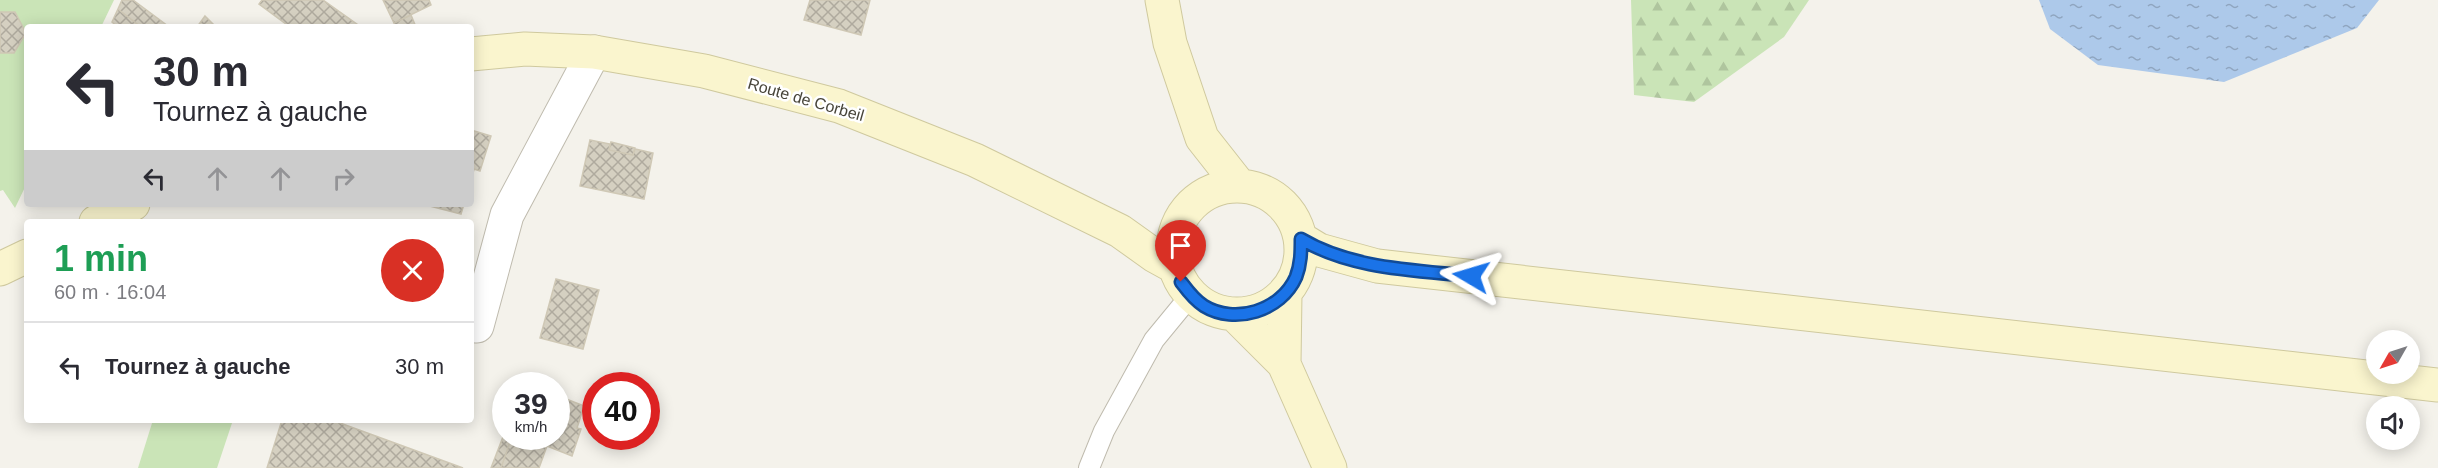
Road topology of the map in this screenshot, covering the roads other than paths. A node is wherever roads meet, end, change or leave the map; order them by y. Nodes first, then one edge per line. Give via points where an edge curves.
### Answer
1 (1162, 0) edge
2 (594, 52) junction
3 (474, 54) edge
4 (1202, 138) junction
5 (1239, 185) junction
6 (127, 207) edge
7 (1187, 212) junction
8 (102, 219) edge
9 (1120, 231) junction
10 (1301, 239) junction
11 (24, 257) edge
12 (1174, 267) junction
13 (0, 269) edge
14 (1285, 294) junction
15 (1191, 295) junction
16 (1235, 315) junction
17 (477, 326) dead end
18 (1284, 364) junction
19 (2438, 385) edge
20 (1089, 468) edge
21 (1330, 468) edge

1 - 4 street via 1170,43
2 - 3 street, Route de Corbeil via 525,49
2 - 9 street, Route de Corbeil via 704,71 839,106 975,160
2 - 17 street via 507,215
4 - 5 street
4 - 7 street
5 - 7 street via 1209,191
5 - 10 street via 1273,196 1296,223
6 - 8 street
7 - 9 street
7 - 12 street via 1172,245
9 - 12 street, Route de Corbeil
10 - 14 street via 1301,259
10 - 19 street via 1319,250 1377,266
11 - 13 street
12 - 15 street
14 - 16 street via 1270,306
14 - 18 street
15 - 16 street via 1203,306
15 - 20 lane via 1154,340 1104,431
16 - 18 street
18 - 21 street

